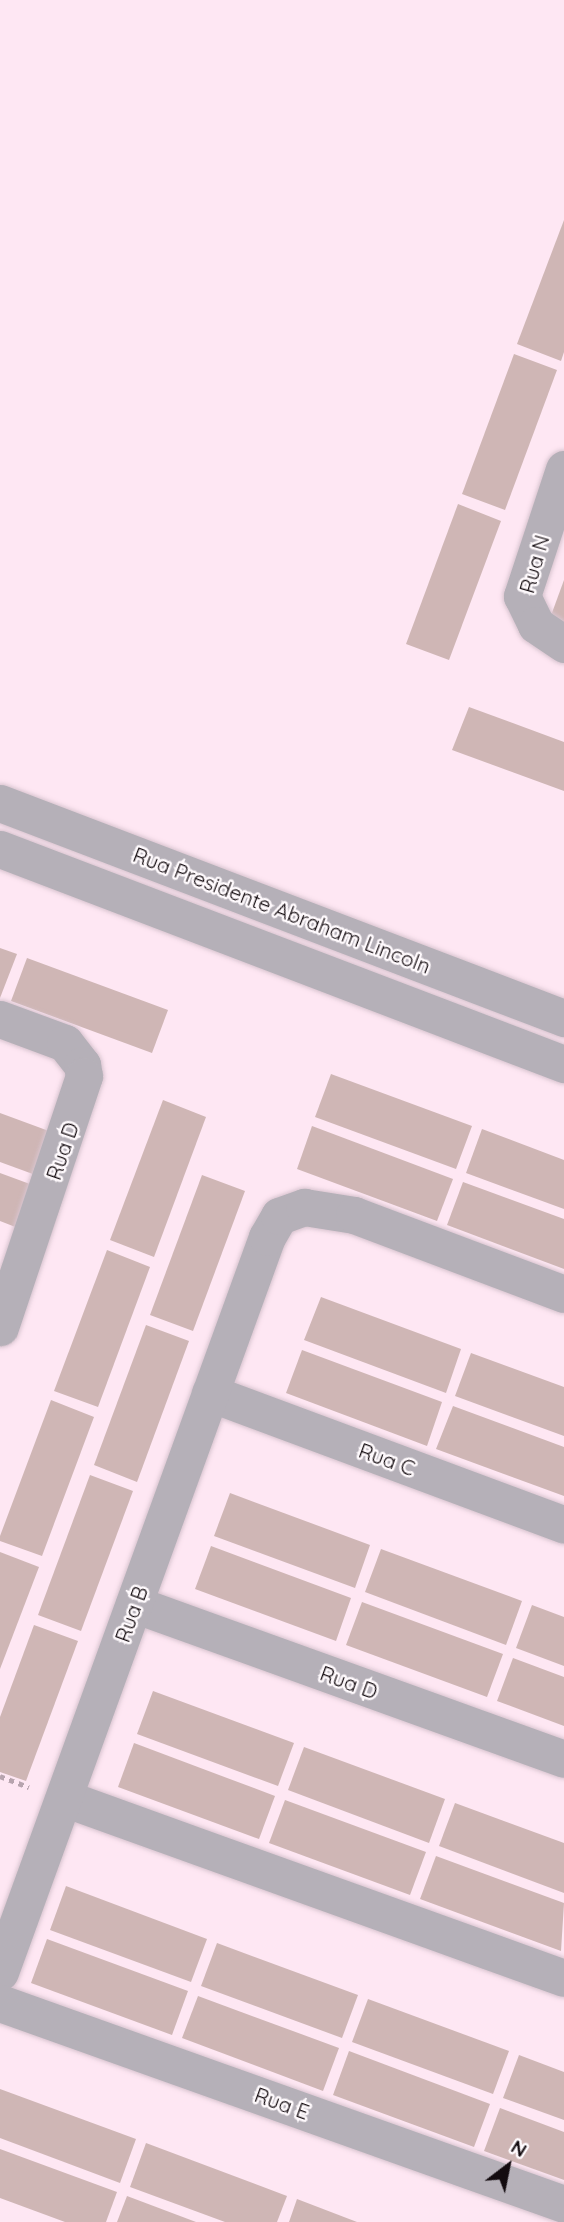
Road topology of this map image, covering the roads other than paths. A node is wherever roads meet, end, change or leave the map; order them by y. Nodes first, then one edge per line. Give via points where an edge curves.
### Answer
1 (564, 469) edge
2 (564, 644) edge
3 (0, 803) edge
4 (0, 849) edge
5 (564, 1018) edge
6 (0, 1019) edge
7 (564, 1064) edge
8 (13, 1252) edge
9 (564, 1294) edge
10 (0, 1327) edge
11 (210, 1393) junction
12 (564, 1525) edge
13 (134, 1604) junction
14 (564, 1759) edge
15 (64, 1798) junction
16 (3, 1954) edge
17 (564, 1978) edge
18 (0, 2003) edge
19 (564, 2203) edge

1 - 2 street, Rua N via 522,596 536,625
3 - 5 street, Rua Presidente Abraham Lincoln
4 - 7 street, Rua Presidente Abraham Lincoln
6 - 8 street, Rua D via 65,1043 82,1065 84,1076
8 - 10 street, Rua D
9 - 11 street, Rua B via 354,1215 304,1207 279,1216 267,1237
11 - 12 street, Rua C
11 - 13 street, Rua B
13 - 14 street, Rua D
13 - 15 street, Rua B
15 - 16 street, Rua B
15 - 17 street
18 - 19 street, Rua E

